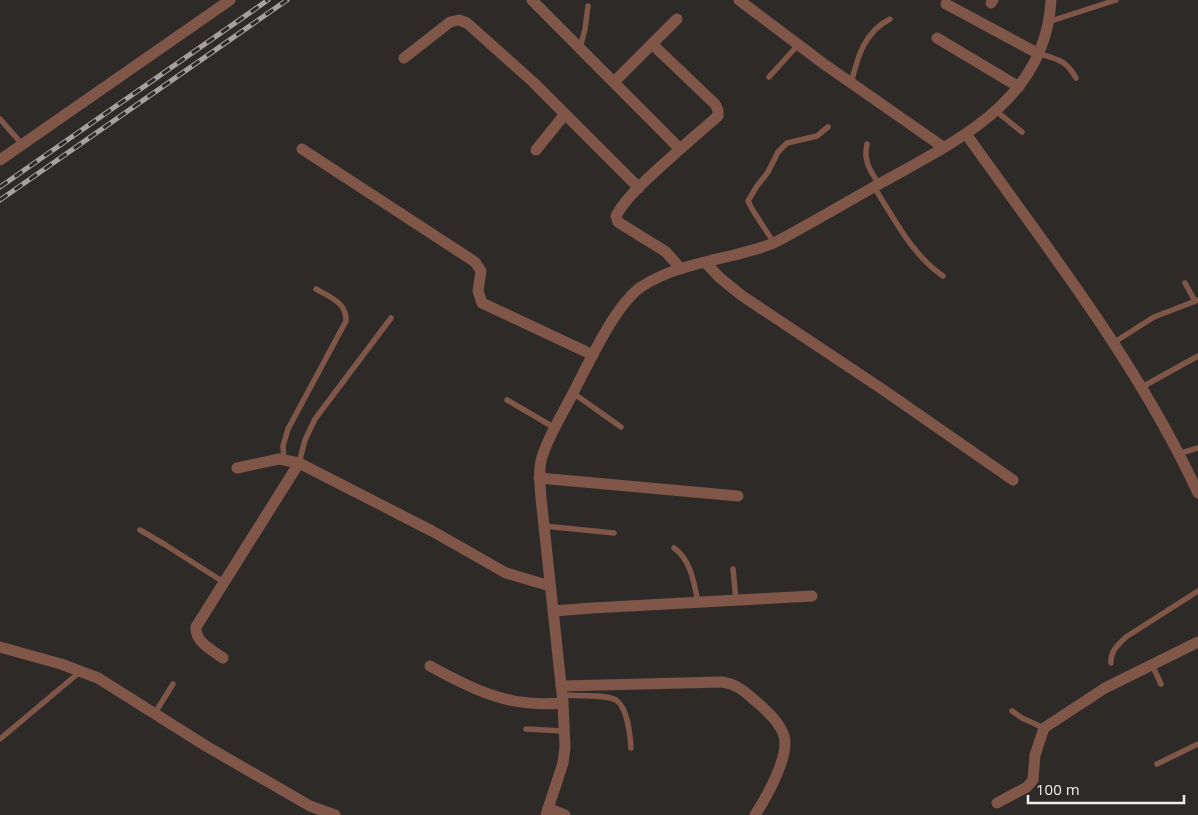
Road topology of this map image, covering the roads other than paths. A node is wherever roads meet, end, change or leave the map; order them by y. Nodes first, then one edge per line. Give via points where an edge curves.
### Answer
1 (230, 0) edge
2 (532, 0) edge
3 (739, 0) edge
4 (1051, 0) edge
5 (1116, 0) edge
6 (946, 4) dead end
7 (588, 6) dead end
8 (677, 19) dead end
9 (890, 19) dead end
10 (1048, 22) junction
11 (937, 38) dead end
12 (652, 44) junction
13 (798, 45) junction
14 (580, 48) junction
15 (1039, 54) junction
16 (404, 58) dead end
17 (769, 78) dead end
18 (1076, 78) dead end
19 (614, 82) junction
20 (851, 84) junction
21 (1019, 86) junction
22 (996, 111) junction
23 (565, 114) junction
24 (0, 119) edge
25 (828, 127) dead end
26 (1022, 132) dead end
27 (966, 134) junction
28 (22, 144) junction
29 (867, 144) dead end
30 (944, 147) junction
31 (302, 149) dead end
32 (680, 149) junction
33 (536, 150) dead end
34 (0, 160) edge
35 (877, 185) junction
36 (639, 188) junction
37 (774, 243) junction
38 (706, 263) junction
39 (682, 269) junction
40 (943, 276) dead end
41 (1184, 283) dead end
42 (316, 289) dead end
43 (1197, 301) edge
44 (391, 318) dead end
45 (1113, 343) junction
46 (593, 355) junction
47 (1198, 356) edge
48 (1142, 387) junction
49 (573, 393) junction
50 (508, 400) dead end
51 (621, 427) dead end
52 (555, 428) junction
53 (1198, 448) edge
54 (1178, 454) junction
55 (284, 459) junction
56 (299, 464) junction
57 (237, 468) dead end
58 (539, 478) junction
59 (1013, 480) dead end
60 (1198, 493) edge
61 (738, 496) dead end
62 (544, 526) junction
63 (140, 530) dead end
64 (614, 533) dead end
65 (674, 548) dead end
66 (733, 569) dead end
67 (225, 583) junction
68 (550, 586) junction
69 (1198, 591) edge
70 (812, 596) dead end
71 (736, 600) junction
72 (698, 602) junction
73 (554, 611) junction
74 (1198, 642) edge
75 (0, 647) edge
76 (223, 658) dead end
77 (1111, 663) dead end
78 (1152, 665) junction
79 (430, 666) dead end
80 (81, 672) junction
81 (174, 684) dead end
82 (1161, 684) dead end
83 (562, 695) junction
84 (1012, 711) dead end
85 (155, 713) junction
86 (1044, 728) junction
87 (526, 729) dead end
88 (564, 732) junction
89 (0, 739) edge
90 (1198, 744) edge
91 (631, 748) dead end
92 (1157, 764) dead end
93 (996, 803) dead end
94 (308, 811) edge
95 (547, 811) edge
96 (335, 815) edge
97 (565, 815) edge
98 (755, 815) edge

1 - 28 street
2 - 14 street
3 - 13 street
4 - 10 street
5 - 10 lane
6 - 15 street
7 - 14 lane
8 - 12 street
9 - 20 lane via 874,30 858,55
10 - 15 street
11 - 21 street
12 - 19 street
12 - 32 street via 718,110 718,116
13 - 17 lane
13 - 20 street
14 - 19 street
15 - 18 lane via 1068,65
15 - 21 street
16 - 23 street via 450,22 459,20 467,23
19 - 32 street
20 - 30 street
21 - 22 street
22 - 26 lane
22 - 27 street
23 - 33 street
23 - 36 street
24 - 28 lane
25 - 37 lane via 817,136 787,143 748,201
27 - 30 street
27 - 45 street
28 - 34 street
29 - 35 lane via 866,163
30 - 35 street
31 - 46 street via 475,262 481,271 478,291 482,303
32 - 36 street
35 - 37 street
35 - 40 lane via 920,257
36 - 39 street via 619,210 618,222 666,252
37 - 38 street
38 - 39 street
38 - 59 street via 741,294
39 - 46 street via 641,288 627,301
41 - 43 lane
42 - 55 lane via 343,306 346,321 288,429 283,446
43 - 45 lane via 1154,317
44 - 56 lane via 315,419
45 - 48 street
46 - 49 street
47 - 48 lane
48 - 54 street
49 - 51 lane
49 - 52 street
50 - 52 lane
52 - 58 street via 542,458
53 - 54 lane
54 - 60 street
55 - 56 street
55 - 57 street
56 - 67 street
56 - 68 street via 432,531 506,573
58 - 61 street
58 - 62 street
62 - 64 lane
62 - 68 street
63 - 67 lane
65 - 72 lane via 688,564
66 - 71 lane
67 - 76 street via 196,627 201,642
68 - 73 street
69 - 77 lane via 1126,637 1110,655
70 - 71 street
71 - 72 street
72 - 73 street
73 - 83 street
74 - 78 street
75 - 80 street
78 - 82 lane
78 - 86 street via 1105,688
79 - 83 street via 494,696 525,704 546,705
80 - 85 street via 98,678
80 - 89 lane
81 - 85 lane
83 - 88 street
83 - 91 lane via 618,701 628,723
83 - 98 street via 722,682 736,685 769,712 785,738 777,777
84 - 86 lane
85 - 94 street
86 - 93 street via 1035,755 1033,780
87 - 88 lane
88 - 95 street via 563,763
90 - 92 lane
94 - 96 street
95 - 97 street

